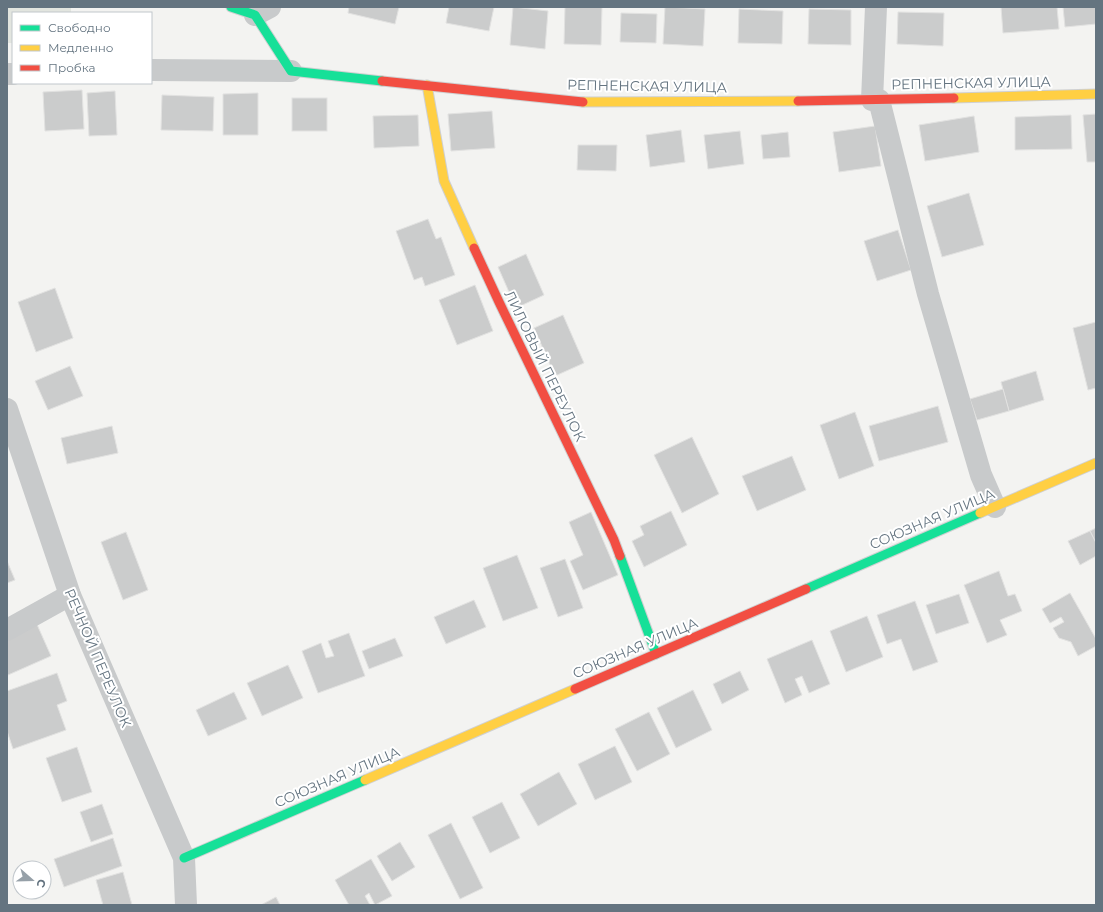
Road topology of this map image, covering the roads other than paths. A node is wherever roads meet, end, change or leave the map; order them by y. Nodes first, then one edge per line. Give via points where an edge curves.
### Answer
1 (231, 7) edge
2 (876, 7) edge
3 (262, 11) edge
4 (152, 70) edge
5 (291, 70) junction
6 (427, 85) junction
7 (1096, 94) edge
8 (876, 100) junction
9 (7, 409) edge
10 (1096, 463) edge
11 (995, 507) junction
12 (70, 595) junction
13 (7, 630) edge
14 (656, 654) junction
15 (184, 858) junction
16 (186, 905) edge

1 - 3 street
2 - 8 street
3 - 5 street
4 - 5 street
5 - 6 street, РЕПНЕНСКАЯ УЛИЦА
6 - 8 street, РЕПНЕНСКАЯ УЛИЦА via 587,102
6 - 14 street, ЛИЛОВЫЙ ПЕРЕУЛОК via 444,181 499,302 614,540
7 - 8 street, РЕПНЕНСКАЯ УЛИЦА
8 - 11 street via 980,475
9 - 12 street, РЕЧНОЙ ПЕРЕУЛОК
10 - 11 street, СОЮЗНАЯ УЛИЦА
11 - 14 street, СОЮЗНАЯ УЛИЦА
12 - 13 street
12 - 15 street, РЕЧНОЙ ПЕРЕУЛОК
14 - 15 street, СОЮЗНАЯ УЛИЦА
15 - 16 street, РЕЧНОЙ ПЕРЕУЛОК

